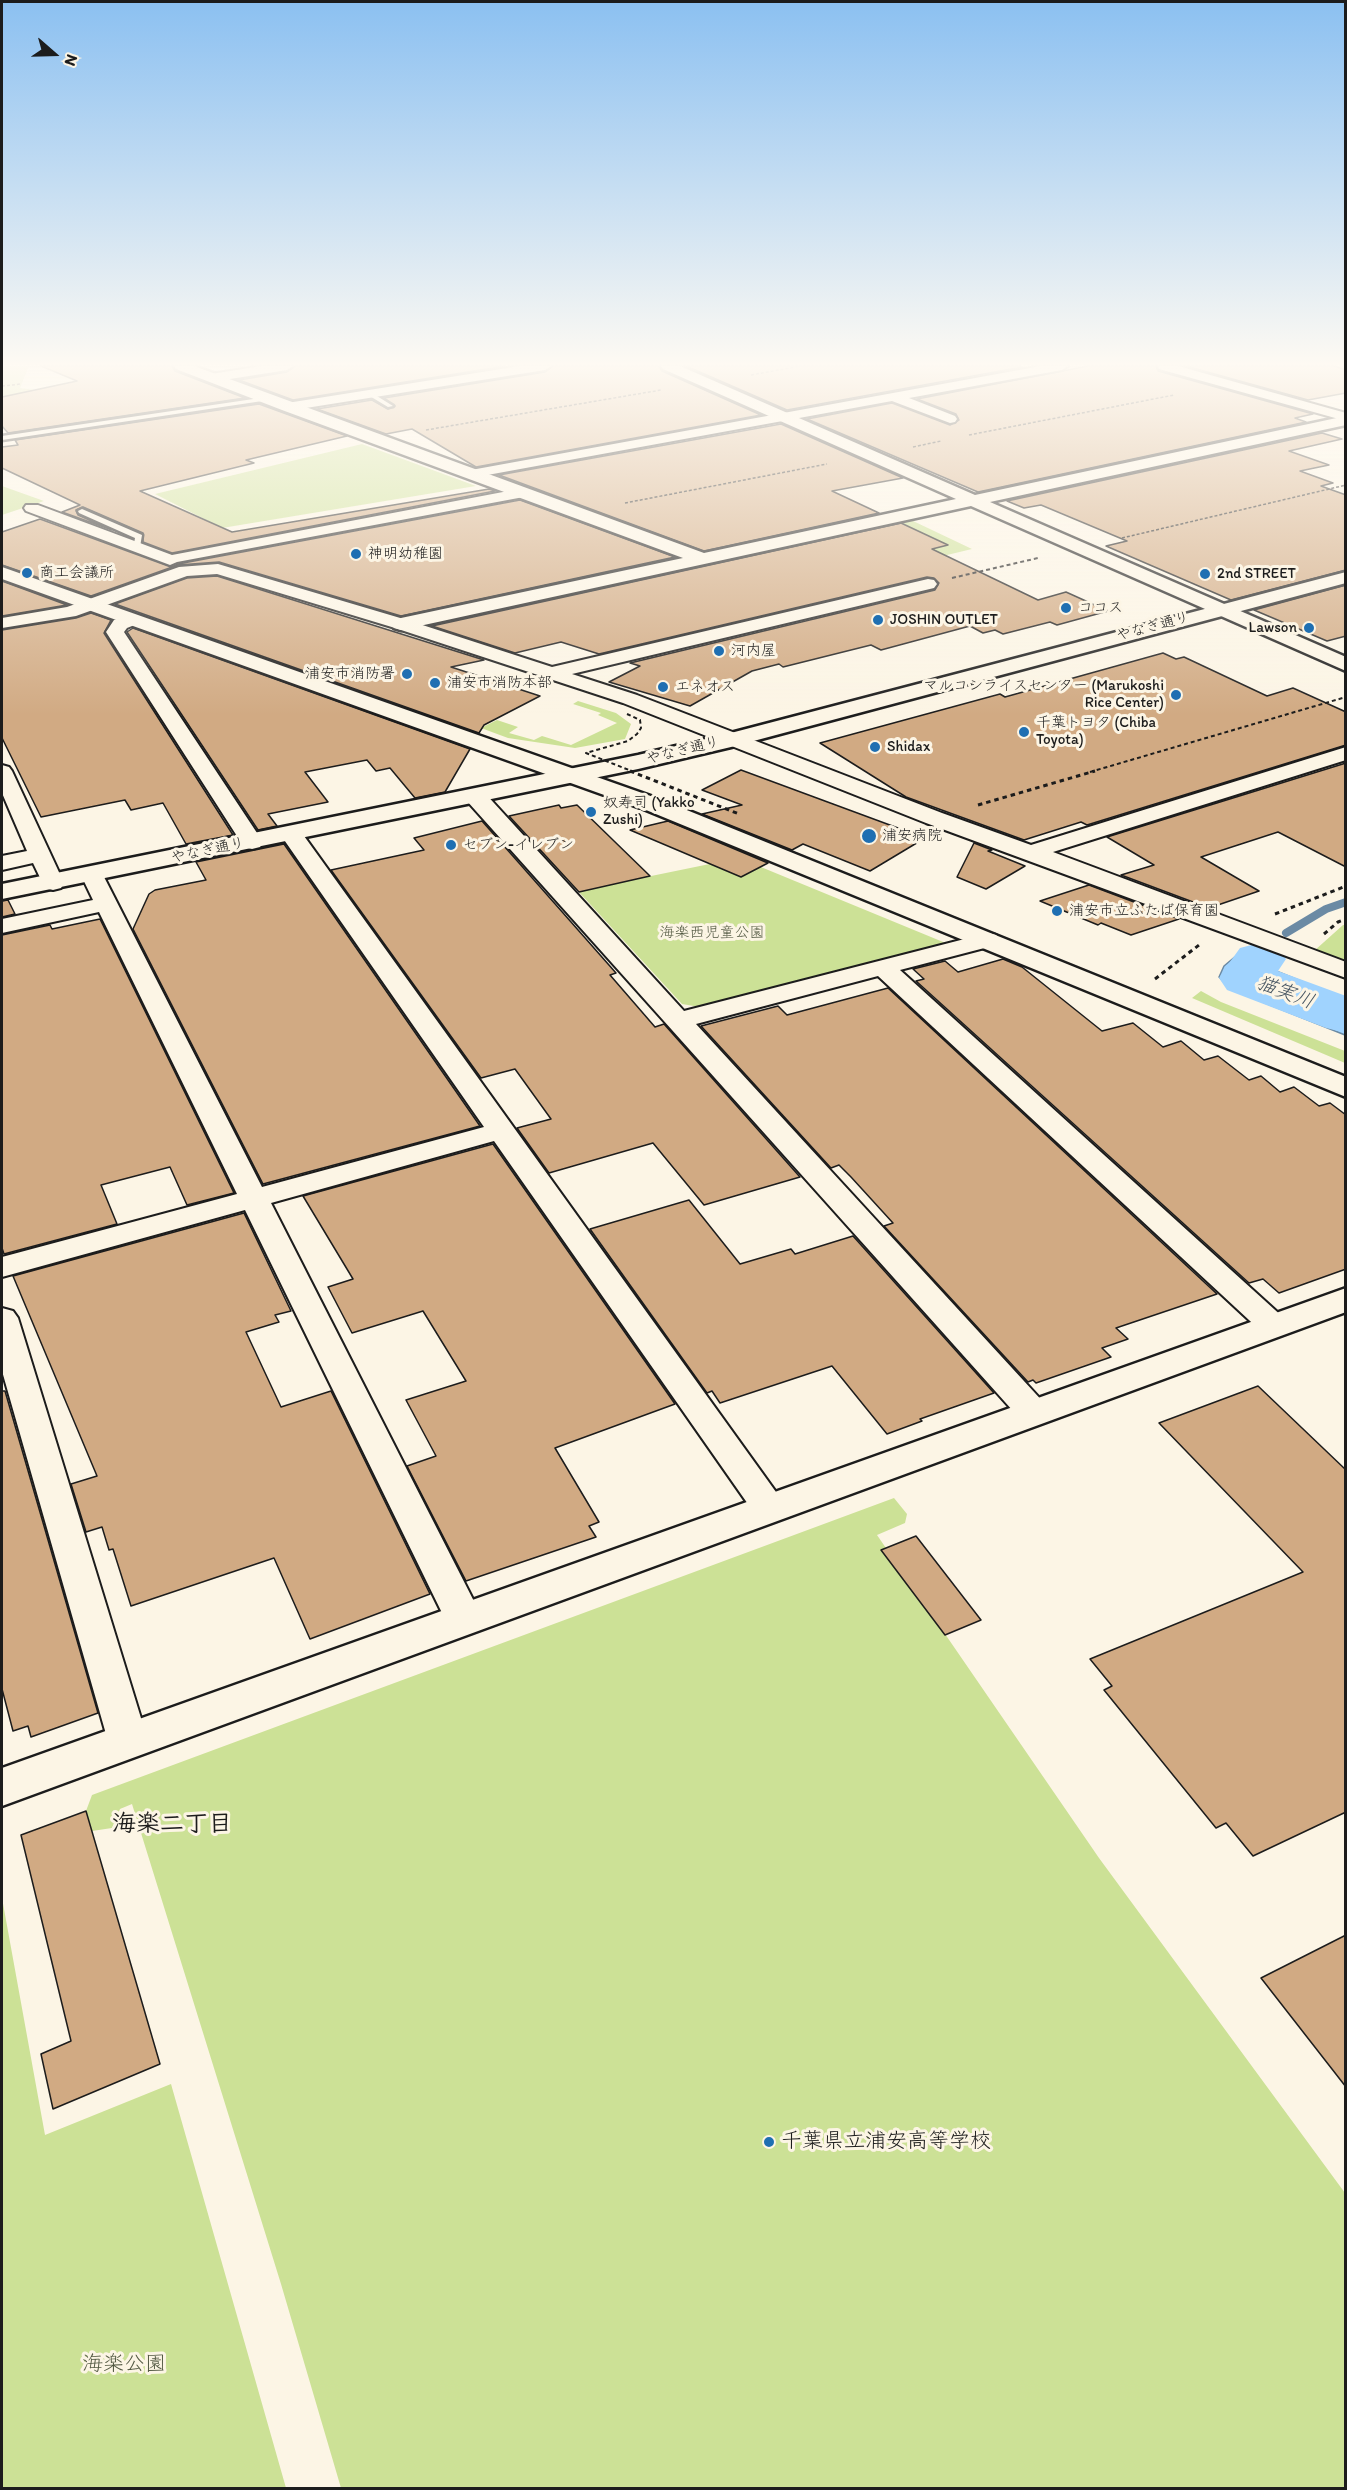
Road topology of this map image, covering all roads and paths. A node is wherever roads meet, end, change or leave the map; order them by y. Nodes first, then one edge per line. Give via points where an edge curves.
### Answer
1 (493, 482) edge
2 (933, 482) edge
3 (1055, 482) edge
4 (1346, 485) edge
5 (524, 494) junction
6 (974, 500) junction
7 (32, 508) dead end
8 (82, 511) dead end
9 (1122, 538) dead end
10 (135, 547) junction
11 (701, 558) junction
12 (1037, 558) dead end
13 (170, 560) junction
14 (194, 570) junction
15 (2, 573) edge
16 (1346, 577) edge
17 (928, 584) joint
18 (91, 605) junction
19 (1220, 610) junction
20 (131, 620) junction
21 (2, 623) edge
22 (401, 624) junction
23 (1346, 665) edge
24 (549, 673) junction
25 (1346, 696) edge
26 (627, 714) dead end
27 (731, 740) junction
28 (1346, 753) edge
29 (2, 771) edge
30 (572, 776) junction
31 (475, 796) junction
32 (739, 814) dead end
33 (934, 818) junction
34 (291, 834) junction
35 (252, 842) junction
36 (1031, 852) junction
37 (40, 855) junction
38 (2, 863) edge
39 (92, 875) junction
40 (53, 883) junction
41 (5, 893) edge
42 (106, 904) junction
43 (2, 926) edge
44 (988, 940) junction
45 (883, 968) junction
46 (1346, 971) edge
47 (680, 1020) junction
48 (1346, 1088) edge
49 (501, 1131) junction
50 (254, 1198) junction
51 (2, 1267) edge
52 (1346, 1299) edge
53 (2, 1317) edge
54 (1274, 1326) junction
55 (1034, 1413) junction
56 (769, 1508) junction
57 (464, 1619) junction
58 (128, 1741) junction
59 (2, 1787) edge

1 - 5 street
2 - 6 street
3 - 6 street
4 - 9 path
5 - 11 street
5 - 13 street
6 - 11 street
6 - 19 street
7 - 10 street
8 - 10 lane via 139,537
10 - 13 street
11 - 22 street
12 - 17 path
13 - 14 street
14 - 18 street
14 - 22 street via 218,569
15 - 18 street
16 - 19 street, やなぎ通り
17 - 24 street
18 - 20 street
18 - 21 street
19 - 23 street
19 - 27 street, やなぎ通り
20 - 30 street
20 - 35 street via 120,624 115,632
22 - 24 street
24 - 27 street via 630,699
25 - 33 path
26 - 32 path, bridge via 640,720 637,734 628,741 586,753
27 - 30 street, やなぎ通り
27 - 33 street
28 - 36 street
29 - 37 street
30 - 31 street, やなぎ通り
30 - 44 street via 654,805
31 - 34 street, やなぎ通り
31 - 47 street
33 - 36 street
34 - 35 street, やなぎ通り
34 - 49 street
35 - 39 street, やなぎ通り
36 - 46 street
37 - 38 street
37 - 40 street
39 - 40 street, やなぎ通り
39 - 42 street
40 - 41 street, やなぎ通り
42 - 43 street
42 - 50 street
44 - 45 street
44 - 48 street
45 - 47 street
45 - 54 street
47 - 55 street
49 - 50 street
49 - 56 street
50 - 51 street
50 - 57 street
52 - 54 street
53 - 58 street
54 - 55 street
55 - 56 street
56 - 57 street
57 - 58 street
58 - 59 street

